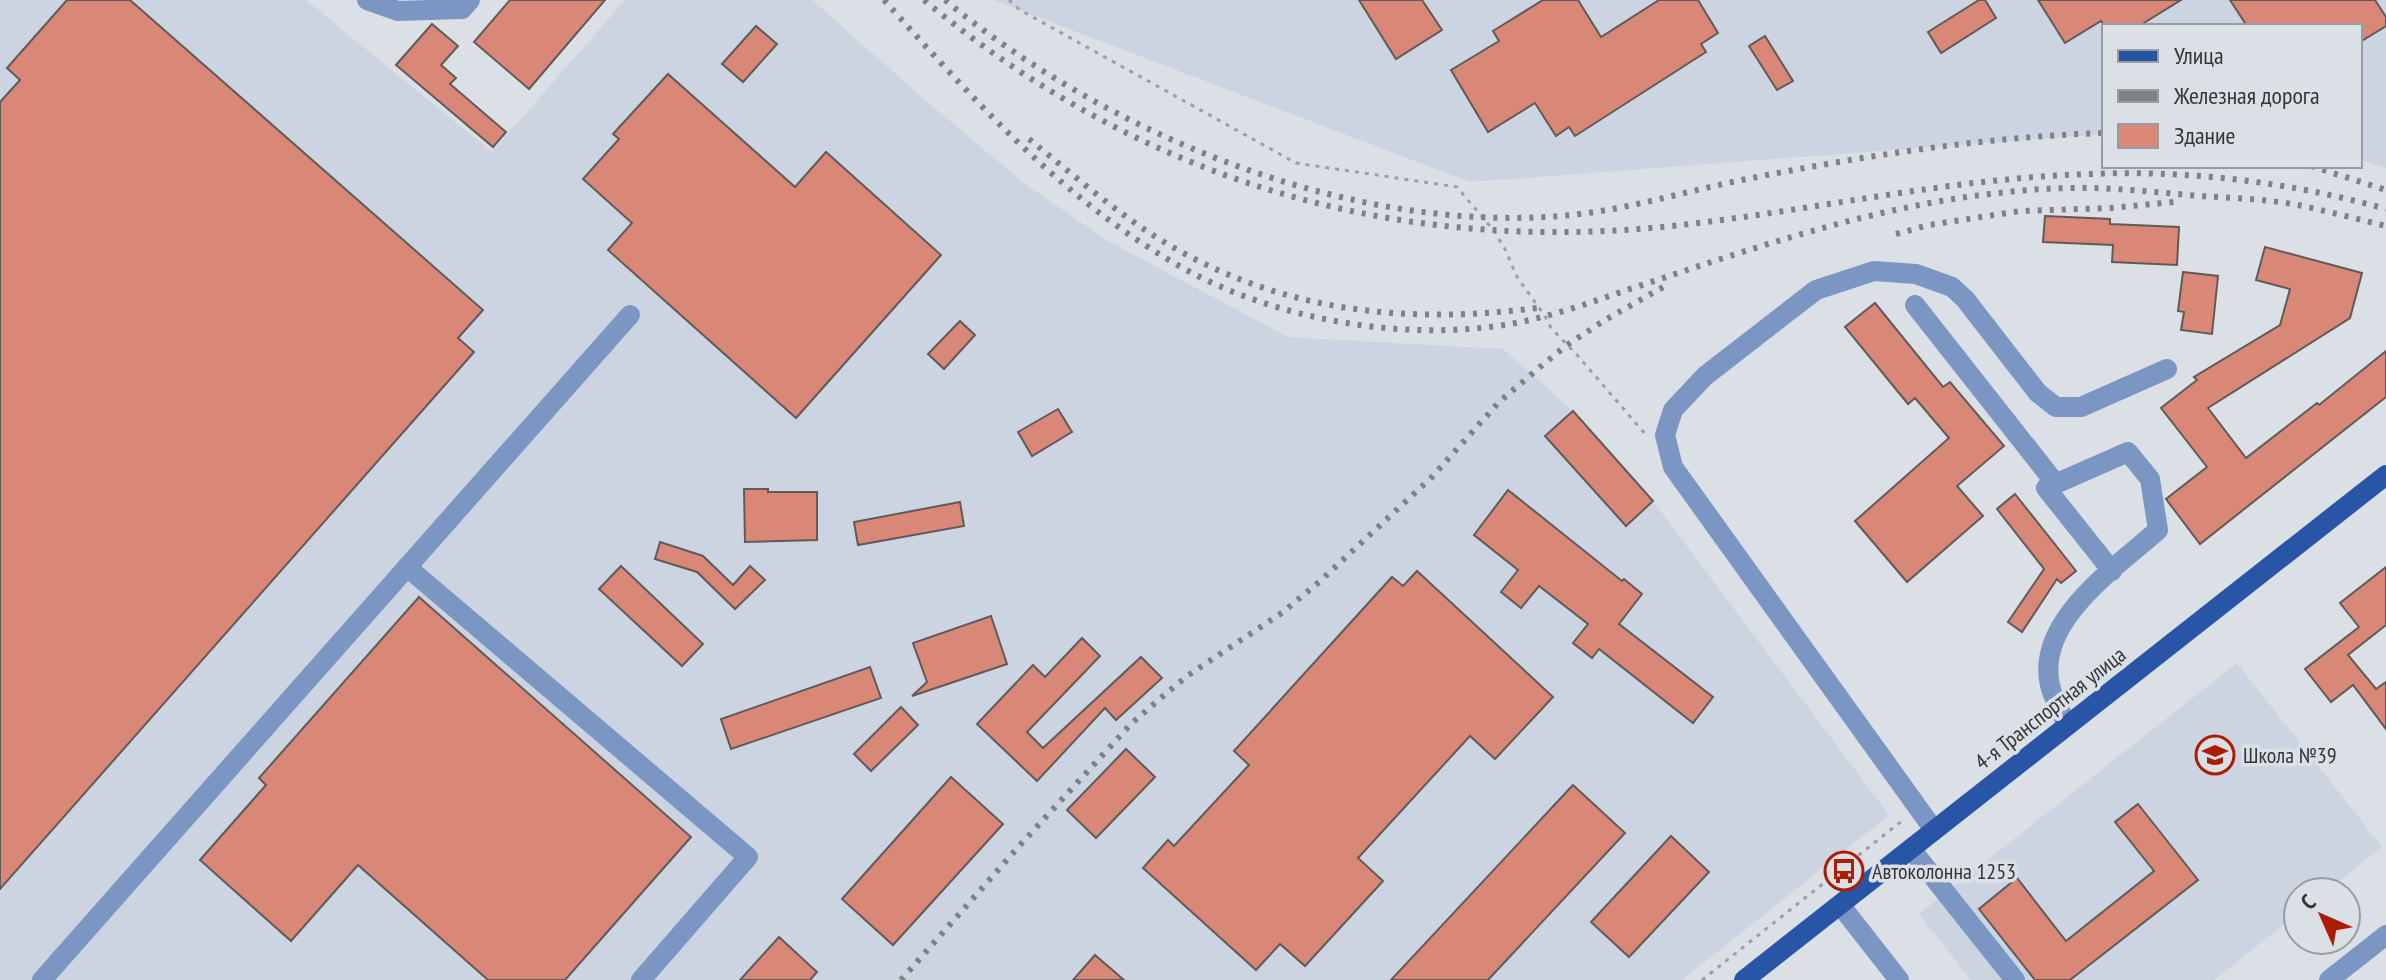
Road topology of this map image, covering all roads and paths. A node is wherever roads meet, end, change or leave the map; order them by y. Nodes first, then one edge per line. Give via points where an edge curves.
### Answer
1 (367, 0) edge
2 (470, 0) edge
3 (1009, 0) edge
4 (1915, 305) dead end
5 (630, 315) dead end
6 (2167, 369) dead end
7 (1673, 467) junction
8 (2386, 475) edge
9 (2056, 484) junction
10 (407, 567) junction
11 (2112, 571) junction
12 (2067, 725) junction
13 (1919, 808) junction
14 (1934, 830) junction
15 (1911, 849) junction
16 (1841, 906) junction
17 (2383, 943) edge
18 (2332, 979) edge
19 (42, 980) edge
20 (641, 980) edge
21 (1702, 980) edge
22 (1744, 980) edge
23 (1899, 980) edge
24 (2015, 980) edge

1 - 2 street via 398,11 462,9
3 - 7 path via 1296,163 1457,187 1494,231 1551,328
4 - 9 street
5 - 10 street
6 - 7 street via 2081,407 2056,407 2038,393 1952,287 1916,274 1874,271 1816,290 1705,376 1673,410 1665,435
7 - 13 street
8 - 12 main road, 4-я Транспортная улица
9 - 11 street via 2046,488
9 - 11 street via 2128,452 2150,479 2158,530
10 - 19 street
10 - 20 street via 748,857
11 - 12 street via 2076,603 2050,653 2050,684
12 - 14 main road, 4-я Транспортная улица
13 - 14 street
13 - 21 path
14 - 15 main road, 4-я Транспортная улица
15 - 16 main road, 4-я Транспортная улица
15 - 24 street
16 - 22 main road, 4-я Транспортная улица
16 - 23 street
17 - 18 street

